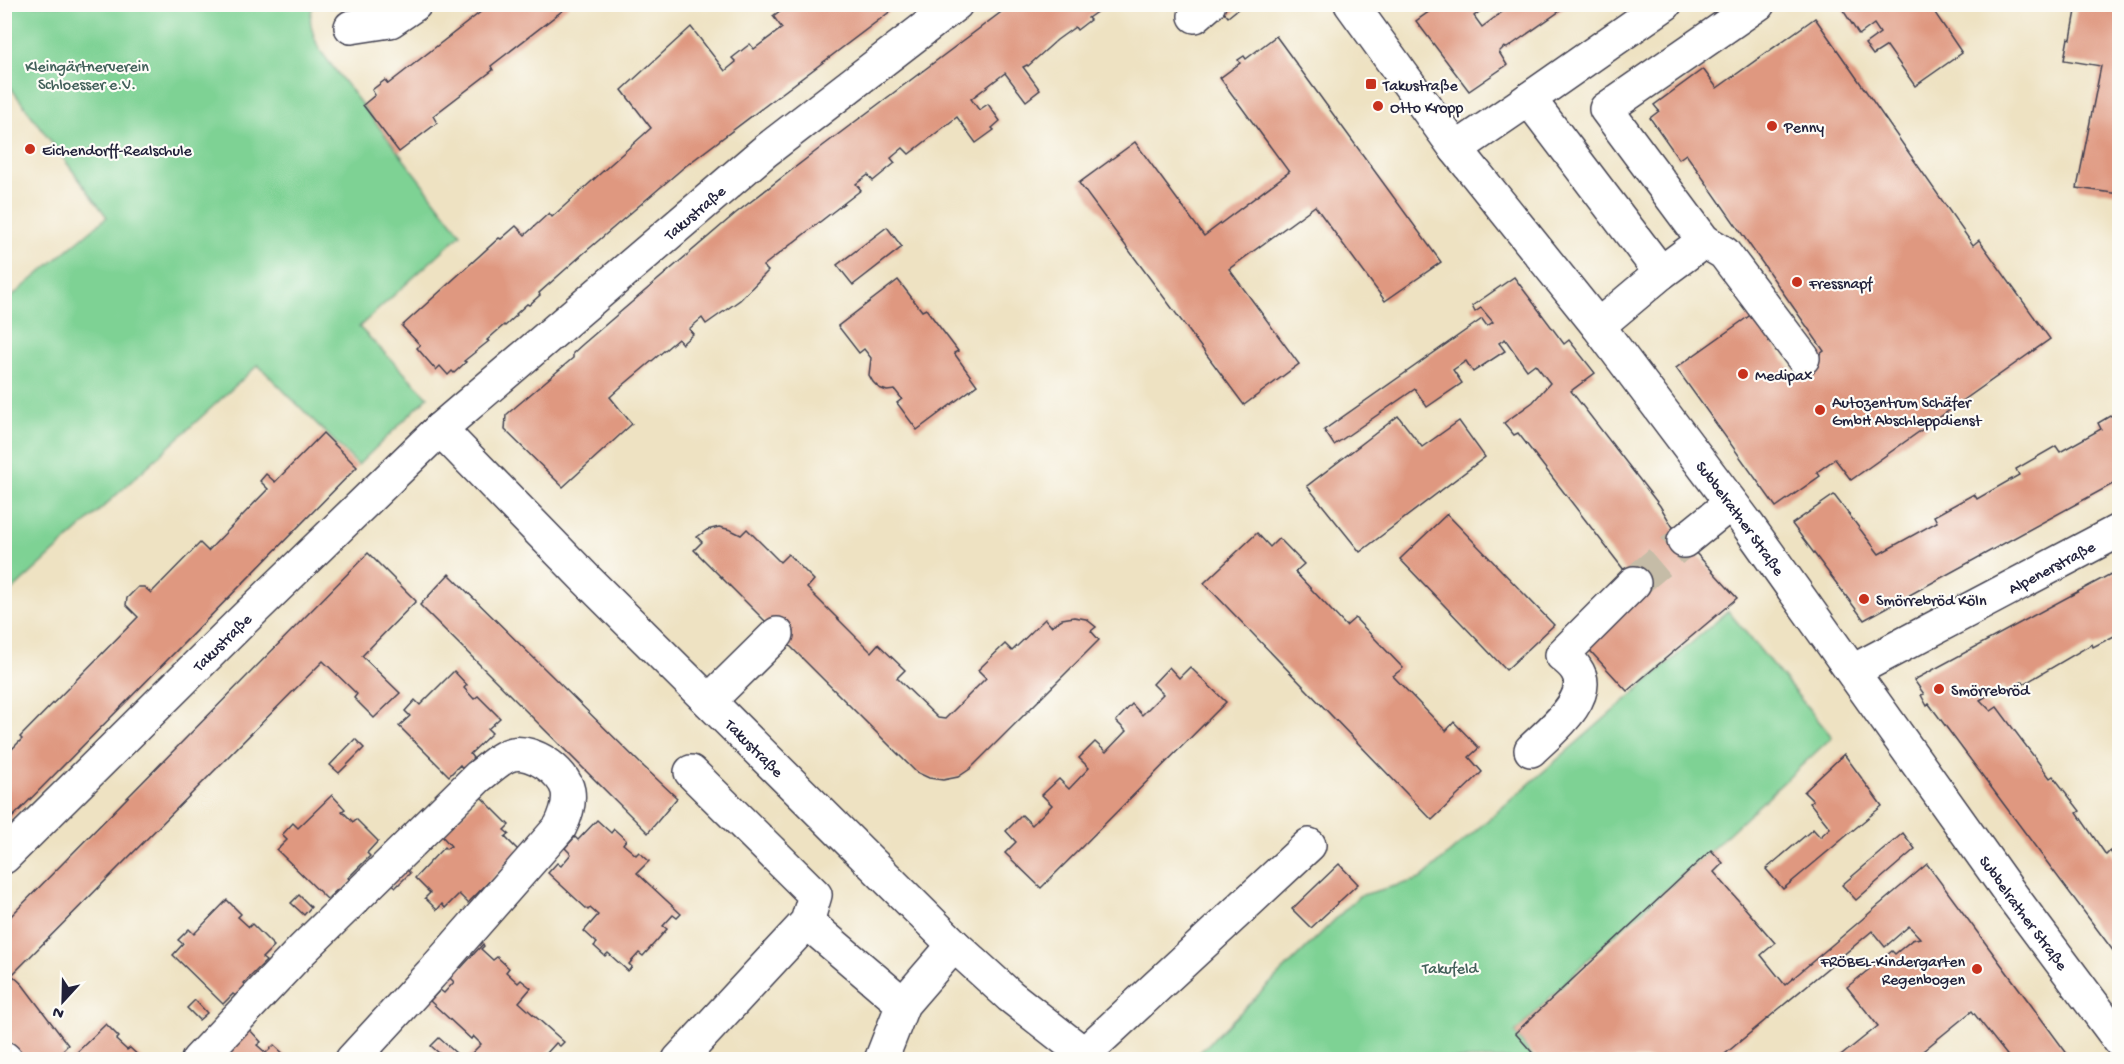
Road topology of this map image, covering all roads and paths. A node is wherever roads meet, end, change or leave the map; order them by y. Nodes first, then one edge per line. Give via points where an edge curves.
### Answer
1 (416, 4) edge
2 (956, 4) edge
3 (1351, 4) edge
4 (1665, 4) edge
5 (1758, 4) edge
6 (351, 27) dead end
7 (1529, 99) junction
8 (1456, 149) junction
9 (1704, 240) junction
10 (1661, 273) junction
11 (1598, 326) junction
12 (1803, 358) dead end
13 (441, 429) junction
14 (1731, 503) junction
15 (2120, 530) edge
16 (1684, 541) tunnel mouth
17 (1634, 583) tunnel mouth
18 (777, 634) dead end
19 (1853, 671) junction
20 (709, 701) junction
21 (1531, 750) dead end
22 (691, 772) dead end
23 (1309, 845) dead end
24 (4, 857) edge
25 (807, 922) junction
26 (954, 945) junction
27 (903, 1004) junction
28 (2120, 1041) edge
29 (198, 1059) edge
30 (352, 1059) edge
31 (679, 1059) edge
32 (881, 1059) edge

1 - 6 street via 390,21
2 - 13 street, Takustraße via 764,152
3 - 8 street, Subbelrather Straße
4 - 7 street
5 - 9 street via 1606,109
7 - 8 street
7 - 10 street
8 - 11 street, Subbelrather Straße
9 - 10 street
9 - 12 street via 1724,254
10 - 11 street
11 - 14 street, Subbelrather Straße
13 - 20 street, Takustraße
13 - 24 street, Takustraße
14 - 16 street
14 - 19 street, Subbelrather Straße
15 - 19 street, Alpenerstraße
17 - 21 street via 1562,655 1576,669 1580,681 1574,707
18 - 20 street
19 - 28 street, Subbelrather Straße
20 - 26 street, Takustraße
22 - 25 street via 815,895
23 - 26 street, Takustraße via 1084,1054 1010,996
25 - 27 street
25 - 31 street
26 - 27 street
27 - 32 street
29 - 30 street via 478,777 507,755 517,753 552,767 568,790 567,810 560,827

